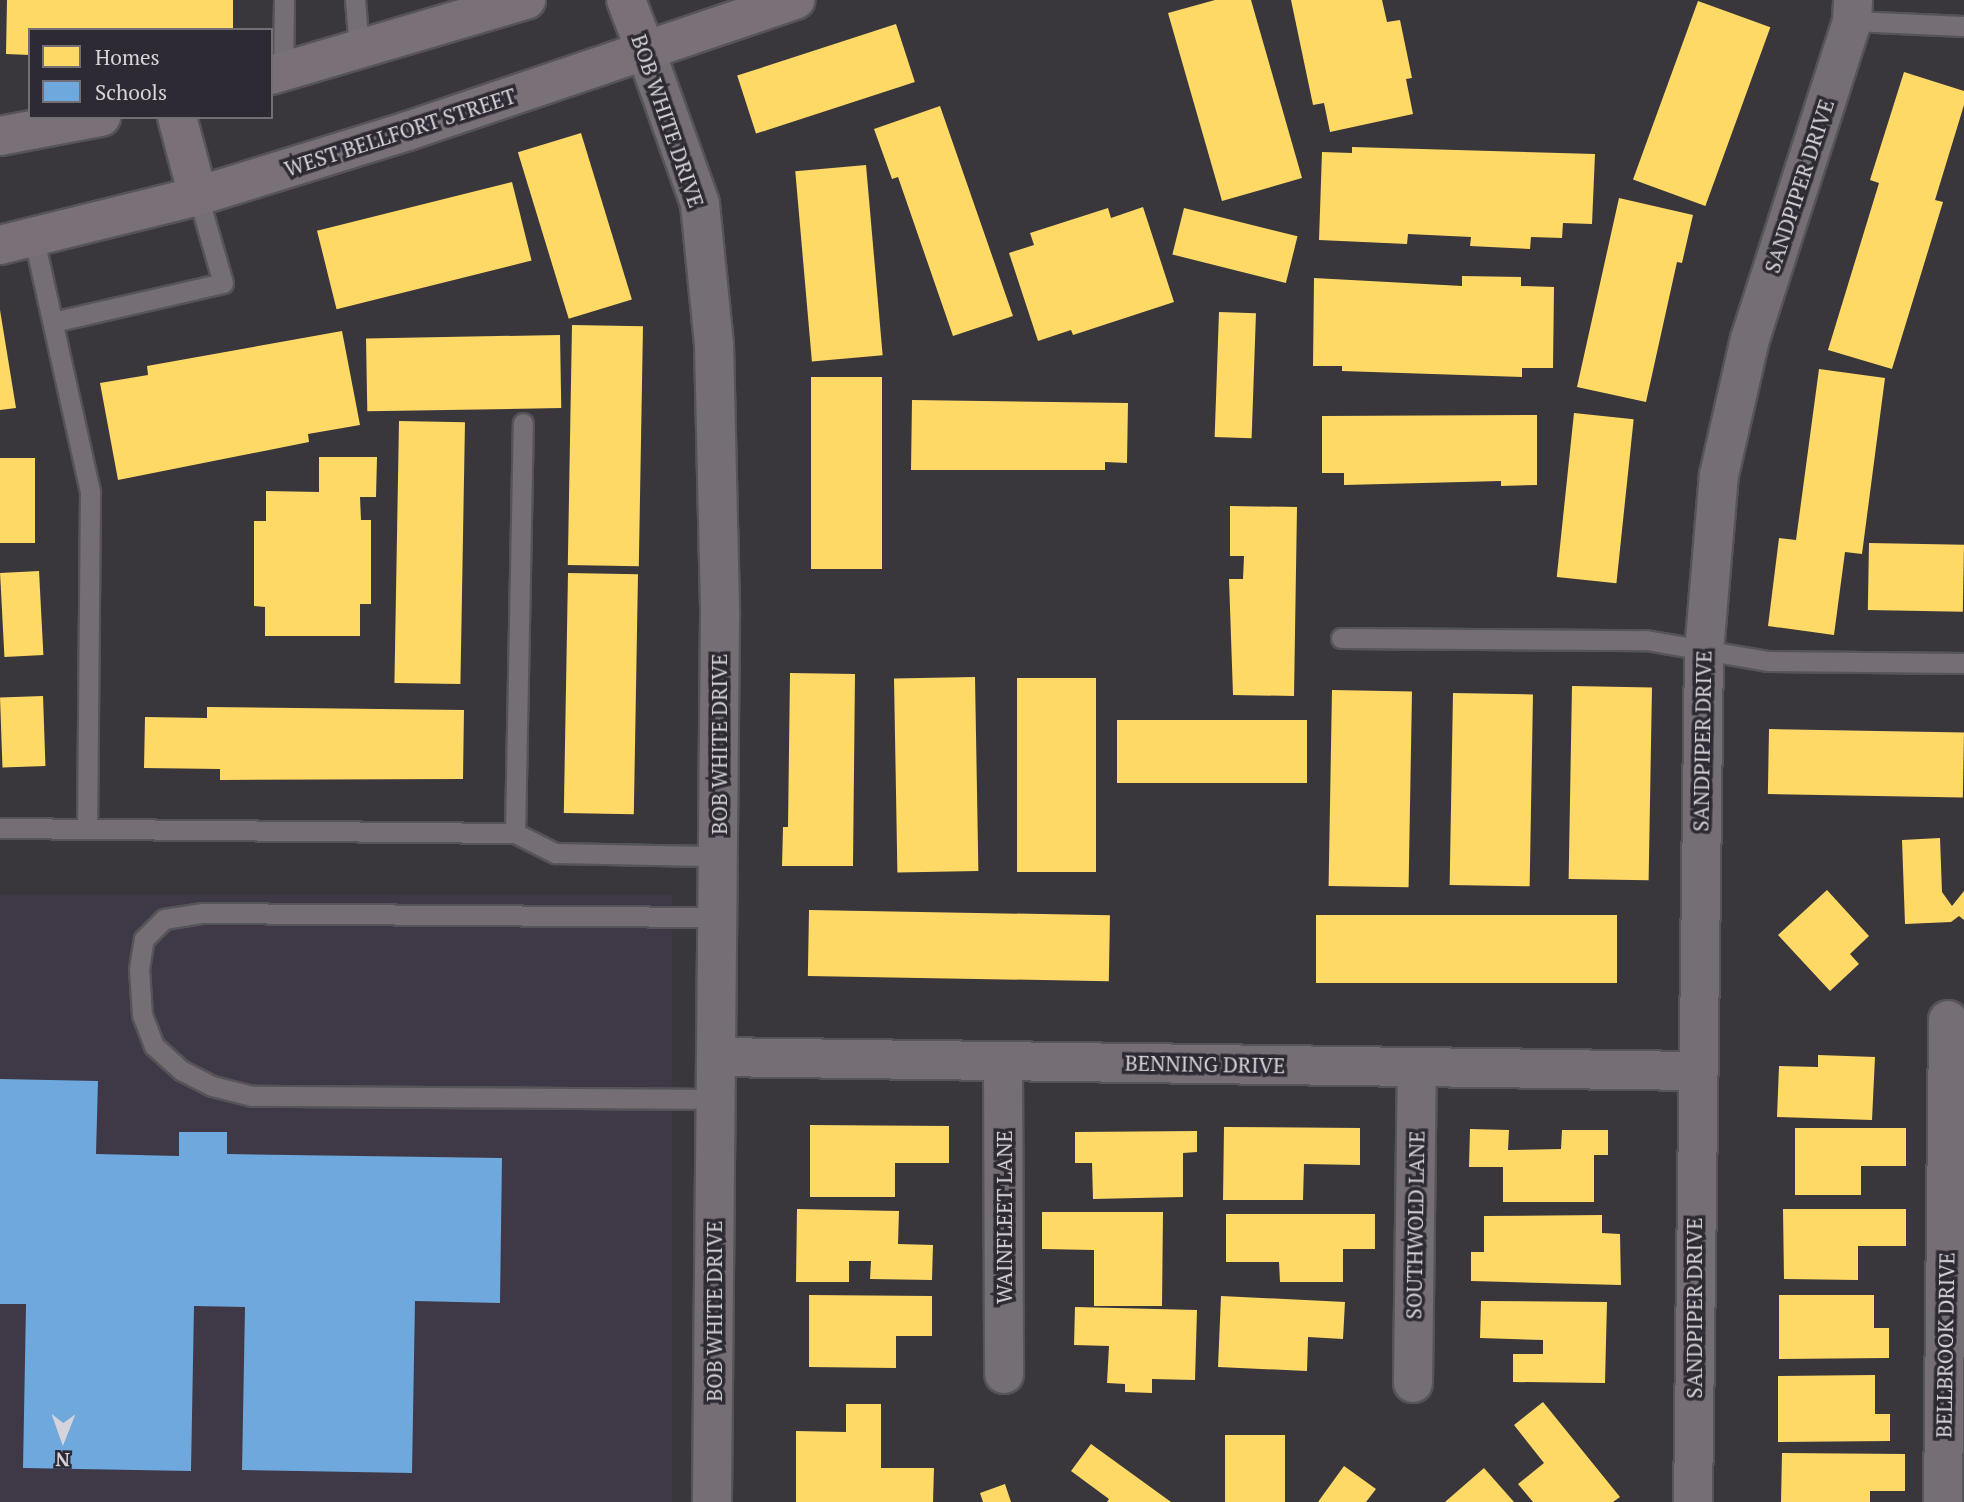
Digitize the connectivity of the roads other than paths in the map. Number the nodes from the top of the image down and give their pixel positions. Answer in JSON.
{"nodes":[{"id":1,"x":284,"y":0,"type":"edge"},
{"id":2,"x":355,"y":0,"type":"edge"},
{"id":3,"x":526,"y":0,"type":"edge"},
{"id":4,"x":626,"y":0,"type":"edge"},
{"id":5,"x":795,"y":0,"type":"edge"},
{"id":6,"x":1852,"y":10,"type":"edge"},
{"id":7,"x":1964,"y":26,"type":"edge"},
{"id":8,"x":359,"y":49,"type":"junction"},
{"id":9,"x":646,"y":52,"type":"junction"},
{"id":10,"x":277,"y":73,"type":"edge"},
{"id":11,"x":90,"y":119,"type":"edge"},
{"id":12,"x":178,"y":119,"type":"edge"},
{"id":13,"x":0,"y":136,"type":"edge"},
{"id":14,"x":198,"y":196,"type":"junction"},
{"id":15,"x":17,"y":242,"type":"edge"},
{"id":16,"x":53,"y":322,"type":"junction"},
{"id":17,"x":523,"y":423,"type":"dead end"},
{"id":18,"x":1341,"y":638,"type":"dead end"},
{"id":19,"x":1704,"y":652,"type":"junction"},
{"id":20,"x":1964,"y":663,"type":"edge"},
{"id":21,"x":0,"y":828,"type":"edge"},
{"id":22,"x":87,"y":828,"type":"junction"},
{"id":23,"x":515,"y":834,"type":"junction"},
{"id":24,"x":718,"y":856,"type":"junction"},
{"id":25,"x":717,"y":917,"type":"junction"},
{"id":26,"x":1948,"y":1020,"type":"dead end"},
{"id":27,"x":716,"y":1057,"type":"junction"},
{"id":28,"x":1003,"y":1061,"type":"junction"},
{"id":29,"x":1416,"y":1067,"type":"junction"},
{"id":30,"x":1695,"y":1072,"type":"junction"},
{"id":31,"x":716,"y":1098,"type":"junction"},
{"id":32,"x":1004,"y":1374,"type":"dead end"},
{"id":33,"x":1413,"y":1382,"type":"dead end"},
{"id":34,"x":712,"y":1502,"type":"edge"},
{"id":35,"x":1693,"y":1502,"type":"edge"},
{"id":36,"x":1943,"y":1502,"type":"edge"}],
"edges":[{"from":1,"to":10,"type":"lane"},
{"from":2,"to":8,"type":"lane"},
{"from":3,"to":8,"type":"main road"},
{"from":4,"to":9,"type":"main road","name":"BOB WHITE DRIVE"},
{"from":5,"to":9,"type":"main road","name":"WEST BELLFORT STREET"},
{"from":6,"to":7,"type":"lane"},
{"from":6,"to":19,"type":"street","name":"SANDPIPER DRIVE"},
{"from":8,"to":10,"type":"main road"},
{"from":9,"to":14,"type":"main road","name":"WEST BELLFORT STREET"},
{"from":9,"to":24,"type":"street","name":"BOB WHITE DRIVE"},
{"from":11,"to":13,"type":"main road"},
{"from":12,"to":14,"type":"main road"},
{"from":14,"to":15,"type":"main road","name":"WEST BELLFORT STREET"},
{"from":14,"to":16,"type":"lane"},
{"from":15,"to":16,"type":"lane"},
{"from":16,"to":22,"type":"lane"},
{"from":17,"to":23,"type":"lane"},
{"from":18,"to":19,"type":"lane"},
{"from":19,"to":20,"type":"lane"},
{"from":19,"to":30,"type":"street","name":"SANDPIPER DRIVE"},
{"from":21,"to":22,"type":"lane"},
{"from":22,"to":23,"type":"lane"},
{"from":23,"to":24,"type":"lane"},
{"from":24,"to":25,"type":"street","name":"BOB WHITE DRIVE"},
{"from":25,"to":27,"type":"street","name":"BOB WHITE DRIVE"},
{"from":25,"to":31,"type":"lane"},
{"from":26,"to":36,"type":"street","name":"BELLBROOK DRIVE"},
{"from":27,"to":28,"type":"street","name":"BENNING DRIVE"},
{"from":27,"to":31,"type":"street","name":"BOB WHITE DRIVE"},
{"from":28,"to":29,"type":"street","name":"BENNING DRIVE"},
{"from":28,"to":32,"type":"street","name":"WAINFLEET LANE"},
{"from":29,"to":30,"type":"street","name":"BENNING DRIVE"},
{"from":29,"to":33,"type":"street","name":"SOUTHWOLD LANE"},
{"from":30,"to":35,"type":"street","name":"SANDPIPER DRIVE"},
{"from":31,"to":34,"type":"street","name":"BOB WHITE DRIVE"}]}
